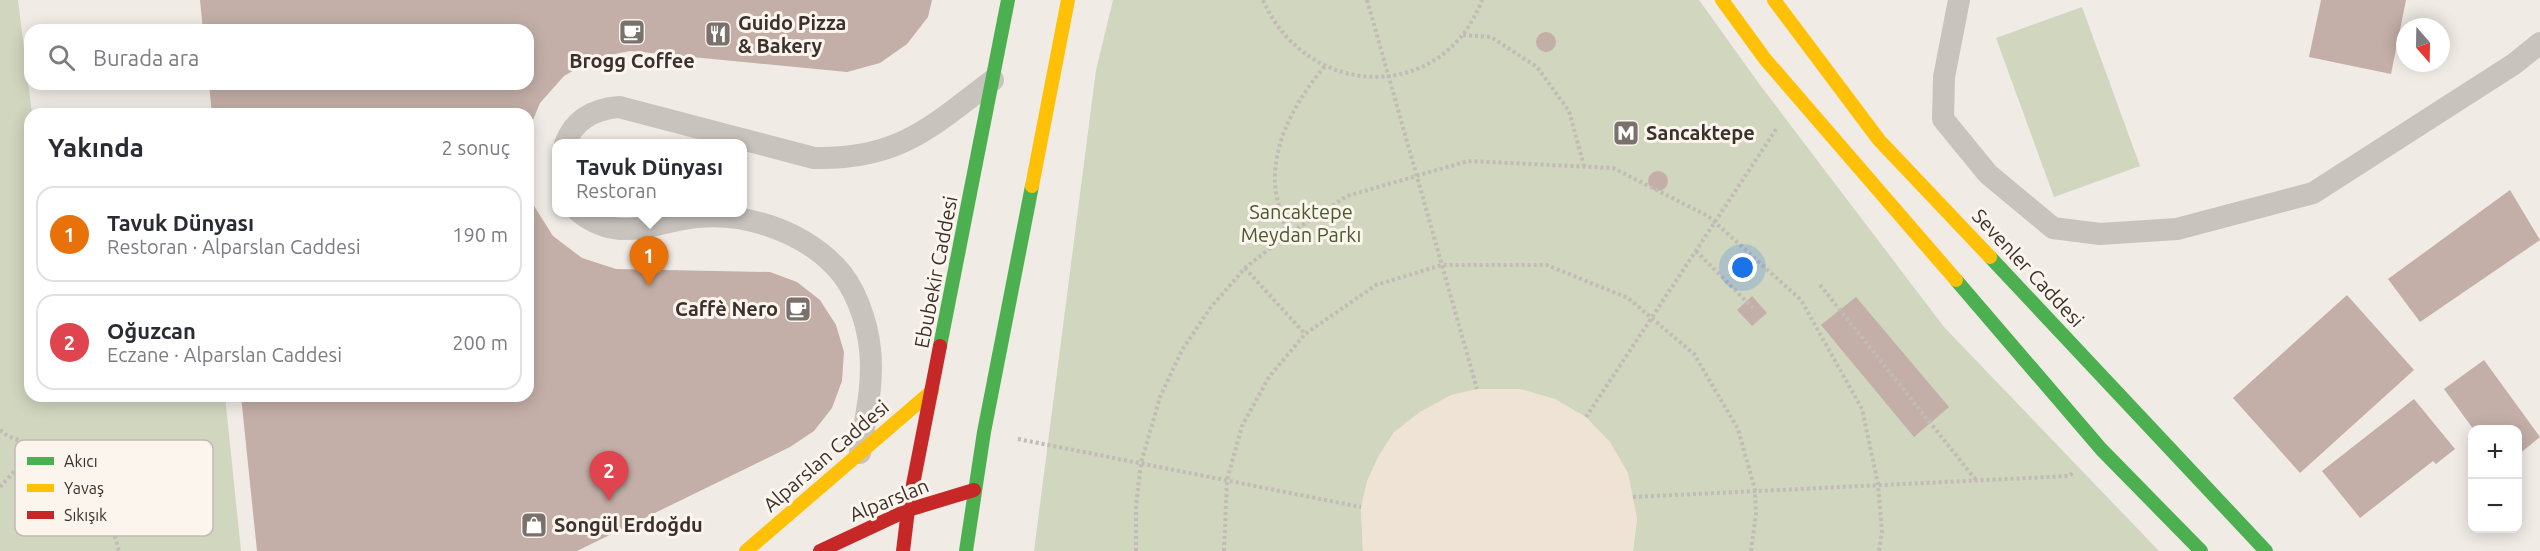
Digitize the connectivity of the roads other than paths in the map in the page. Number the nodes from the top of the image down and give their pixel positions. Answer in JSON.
{"nodes":[{"id":1,"x":1008,"y":0,"type":"edge"},
{"id":2,"x":1068,"y":0,"type":"edge"},
{"id":3,"x":1722,"y":0,"type":"edge"},
{"id":4,"x":1774,"y":0,"type":"edge"},
{"id":5,"x":1959,"y":0,"type":"edge"},
{"id":6,"x":2540,"y":43,"type":"edge"},
{"id":7,"x":993,"y":80,"type":"junction"},
{"id":8,"x":568,"y":139,"type":"edge"},
{"id":9,"x":741,"y":139,"type":"edge"},
{"id":10,"x":747,"y":140,"type":"edge"},
{"id":11,"x":585,"y":217,"type":"edge"},
{"id":12,"x":697,"y":217,"type":"edge"},
{"id":13,"x":697,"y":217,"type":"edge"},
{"id":14,"x":932,"y":391,"type":"junction"},
{"id":15,"x":860,"y":453,"type":"junction"},
{"id":16,"x":974,"y":490,"type":"junction"},
{"id":17,"x":908,"y":510,"type":"junction"},
{"id":18,"x":746,"y":551,"type":"edge"},
{"id":19,"x":820,"y":551,"type":"edge"},
{"id":20,"x":903,"y":551,"type":"edge"},
{"id":21,"x":966,"y":551,"type":"edge"},
{"id":22,"x":2201,"y":551,"type":"edge"},
{"id":23,"x":2266,"y":551,"type":"edge"}],
"edges":[{"from":1,"to":7,"type":"main road","name":"Ebubekir Caddesi"},
{"from":2,"to":16,"type":"main road"},
{"from":3,"to":22,"type":"main road"},
{"from":4,"to":23,"type":"main road","name":"Sevenler Caddesi"},
{"from":5,"to":6,"type":"lane"},
{"from":7,"to":10,"type":"lane"},
{"from":7,"to":14,"type":"main road","name":"Ebubekir Caddesi"},
{"from":8,"to":9,"type":"lane"},
{"from":11,"to":12,"type":"lane"},
{"from":13,"to":15,"type":"lane"},
{"from":14,"to":15,"type":"main road","name":"Alparslan Caddesi"},
{"from":14,"to":17,"type":"main road","name":"Ebubekir Caddesi"},
{"from":15,"to":18,"type":"main road","name":"Alparslan Caddesi"},
{"from":16,"to":17,"type":"main road","name":"Alparslan"},
{"from":16,"to":21,"type":"main road"},
{"from":17,"to":19,"type":"main road","name":"Alparslan"},
{"from":17,"to":20,"type":"main road","name":"Ebubekir Caddesi"}]}
